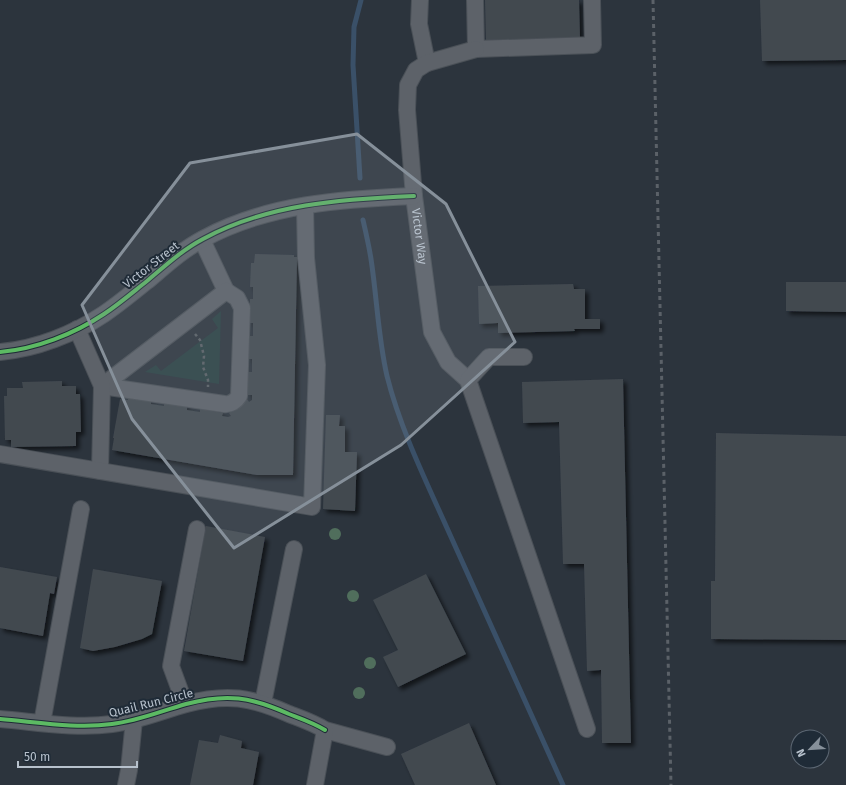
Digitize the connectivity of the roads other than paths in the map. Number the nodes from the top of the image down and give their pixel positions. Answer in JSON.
{"nodes":[{"id":1,"x":420,"y":0,"type":"edge"},
{"id":2,"x":475,"y":0,"type":"edge"},
{"id":3,"x":592,"y":0,"type":"edge"},
{"id":4,"x":476,"y":49,"type":"junction"},
{"id":5,"x":427,"y":63,"type":"junction"},
{"id":6,"x":414,"y":196,"type":"junction"},
{"id":7,"x":305,"y":206,"type":"junction"},
{"id":8,"x":202,"y":240,"type":"junction"},
{"id":9,"x":226,"y":291,"type":"junction"},
{"id":10,"x":77,"y":329,"type":"junction"},
{"id":11,"x":0,"y":352,"type":"edge"},
{"id":12,"x":524,"y":357,"type":"dead end"},
{"id":13,"x":468,"y":380,"type":"junction"},
{"id":14,"x":102,"y":386,"type":"junction"},
{"id":15,"x":0,"y":454,"type":"edge"},
{"id":16,"x":100,"y":471,"type":"junction"},
{"id":17,"x":81,"y":508,"type":"dead end"},
{"id":18,"x":197,"y":529,"type":"dead end"},
{"id":19,"x":294,"y":549,"type":"dead end"},
{"id":20,"x":263,"y":702,"type":"junction"},
{"id":21,"x":186,"y":704,"type":"junction"},
{"id":22,"x":0,"y":719,"type":"edge"},
{"id":23,"x":134,"y":720,"type":"junction"},
{"id":24,"x":42,"y":723,"type":"junction"},
{"id":25,"x":586,"y":729,"type":"dead end"},
{"id":26,"x":325,"y":730,"type":"junction"},
{"id":27,"x":387,"y":747,"type":"dead end"},
{"id":28,"x":126,"y":785,"type":"edge"},
{"id":29,"x":315,"y":785,"type":"edge"}],
"edges":[{"from":1,"to":5,"type":"street"},
{"from":2,"to":4,"type":"street"},
{"from":3,"to":4,"type":"street"},
{"from":4,"to":5,"type":"street"},
{"from":5,"to":6,"type":"street","name":"Victor Way"},
{"from":6,"to":7,"type":"street","name":"Victor Street"},
{"from":6,"to":13,"type":"street","name":"Victor Way"},
{"from":7,"to":8,"type":"street","name":"Victor Street"},
{"from":7,"to":16,"type":"street"},
{"from":8,"to":9,"type":"street"},
{"from":8,"to":10,"type":"street","name":"Victor Street"},
{"from":9,"to":14,"type":"street"},
{"from":9,"to":14,"type":"street"},
{"from":10,"to":11,"type":"street","name":"Victor Street"},
{"from":10,"to":14,"type":"street"},
{"from":12,"to":13,"type":"street"},
{"from":13,"to":25,"type":"street"},
{"from":14,"to":16,"type":"street"},
{"from":15,"to":16,"type":"street"},
{"from":17,"to":24,"type":"street"},
{"from":18,"to":21,"type":"street"},
{"from":19,"to":20,"type":"street"},
{"from":20,"to":21,"type":"street","name":"Quail Run Circle"},
{"from":20,"to":26,"type":"street","name":"Quail Run Circle"},
{"from":21,"to":23,"type":"street","name":"Quail Run Circle"},
{"from":22,"to":24,"type":"street","name":"Quail Run Circle"},
{"from":23,"to":24,"type":"street","name":"Quail Run Circle"},
{"from":23,"to":28,"type":"street"},
{"from":26,"to":27,"type":"street","name":"Quail Run Circle"},
{"from":26,"to":29,"type":"street"}]}
